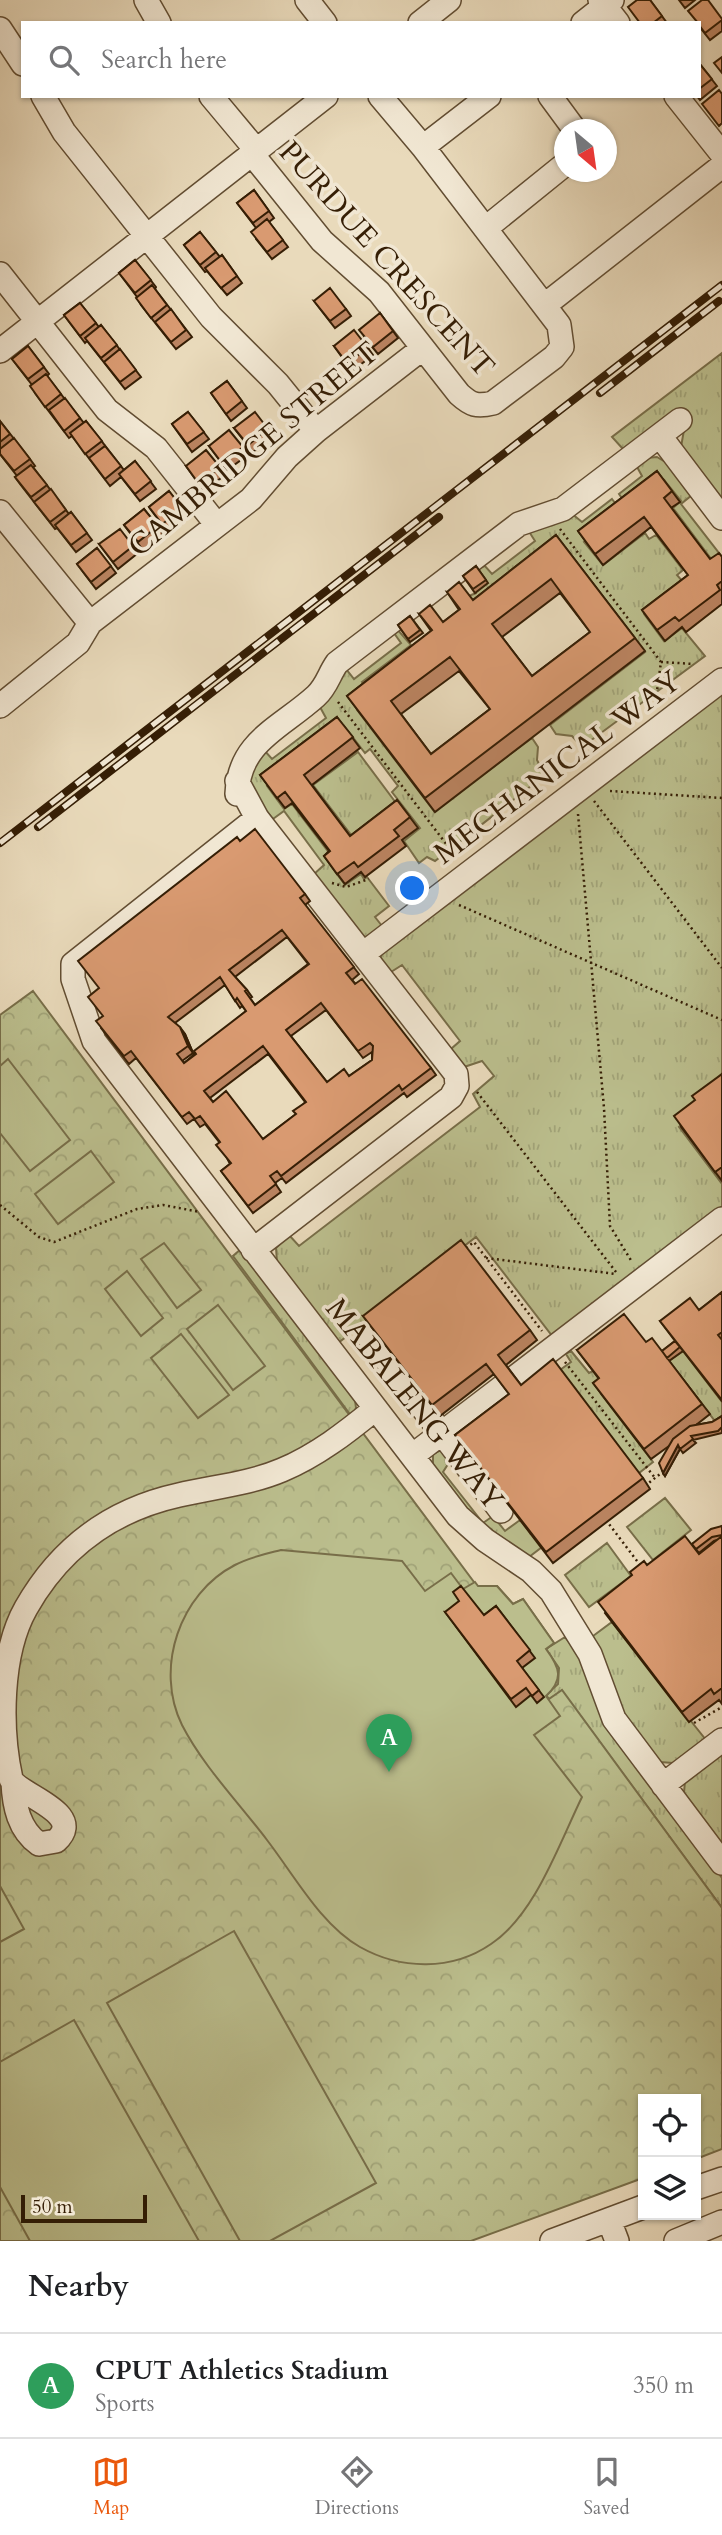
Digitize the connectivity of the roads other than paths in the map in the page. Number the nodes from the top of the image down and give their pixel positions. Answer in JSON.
{"nodes":[{"id":1,"x":146,"y":0,"type":"edge"},
{"id":2,"x":307,"y":0,"type":"edge"},
{"id":3,"x":449,"y":0,"type":"edge"},
{"id":4,"x":609,"y":7,"type":"edge"},
{"id":5,"x":158,"y":21,"type":"edge"},
{"id":6,"x":323,"y":21,"type":"edge"},
{"id":7,"x":423,"y":21,"type":"edge"},
{"id":8,"x":586,"y":21,"type":"edge"},
{"id":9,"x":0,"y":29,"type":"edge"},
{"id":10,"x":21,"y":61,"type":"edge"},
{"id":11,"x":44,"y":98,"type":"edge"},
{"id":12,"x":213,"y":98,"type":"edge"},
{"id":13,"x":323,"y":98,"type":"edge"},
{"id":14,"x":382,"y":98,"type":"edge"},
{"id":15,"x":486,"y":98,"type":"edge"},
{"id":16,"x":551,"y":98,"type":"edge"},
{"id":17,"x":678,"y":98,"type":"edge"},
{"id":18,"x":567,"y":119,"type":"edge"},
{"id":19,"x":423,"y":147,"type":"junction"},
{"id":20,"x":254,"y":153,"type":"junction"},
{"id":21,"x":722,"y":154,"type":"edge"},
{"id":22,"x":722,"y":166,"type":"edge"},
{"id":23,"x":554,"y":174,"type":"edge"},
{"id":24,"x":486,"y":228,"type":"junction"},
{"id":25,"x":146,"y":237,"type":"junction"},
{"id":26,"x":0,"y":274,"type":"edge"},
{"id":27,"x":545,"y":304,"type":"junction"},
{"id":28,"x":38,"y":322,"type":"junction"},
{"id":29,"x":423,"y":348,"type":"junction"},
{"id":30,"x":0,"y":351,"type":"edge"},
{"id":31,"x":680,"y":420,"type":"dead end"},
{"id":32,"x":316,"y":431,"type":"junction"},
{"id":33,"x":660,"y":436,"type":"junction"},
{"id":34,"x":0,"y":512,"type":"edge"},
{"id":35,"x":722,"y":518,"type":"edge"},
{"id":36,"x":217,"y":525,"type":"junction"},
{"id":37,"x":90,"y":623,"type":"junction"},
{"id":38,"x":722,"y":680,"type":"edge"},
{"id":39,"x":0,"y":706,"type":"edge"},
{"id":40,"x":250,"y":823,"type":"junction"},
{"id":41,"x":363,"y":954,"type":"junction"},
{"id":42,"x":722,"y":1219,"type":"edge"},
{"id":43,"x":253,"y":1250,"type":"junction"},
{"id":44,"x":368,"y":1336,"type":"edge"},
{"id":45,"x":375,"y":1409,"type":"junction"},
{"id":46,"x":442,"y":1434,"type":"junction"},
{"id":47,"x":412,"y":1456,"type":"junction"},
{"id":48,"x":501,"y":1511,"type":"edge"},
{"id":49,"x":722,"y":1740,"type":"edge"},
{"id":50,"x":13,"y":1782,"type":"dead end"},
{"id":51,"x":663,"y":1785,"type":"junction"},
{"id":52,"x":722,"y":1863,"type":"edge"},
{"id":53,"x":722,"y":2179,"type":"edge"},
{"id":54,"x":701,"y":2186,"type":"edge"},
{"id":55,"x":638,"y":2211,"type":"edge"},
{"id":56,"x":722,"y":2222,"type":"edge"},
{"id":57,"x":613,"y":2231,"type":"edge"},
{"id":58,"x":691,"y":2238,"type":"edge"},
{"id":59,"x":556,"y":2240,"type":"edge"}],
"edges":[{"from":1,"to":5,"type":"street"},
{"from":2,"to":6,"type":"street"},
{"from":3,"to":7,"type":"street"},
{"from":4,"to":8,"type":"street"},
{"from":9,"to":10,"type":"street"},
{"from":11,"to":25,"type":"street"},
{"from":12,"to":20,"type":"street","name":"PURDUE CRESCENT"},
{"from":13,"to":20,"type":"street"},
{"from":14,"to":19,"type":"street","name":"PURDUE CRESCENT"},
{"from":15,"to":19,"type":"street"},
{"from":16,"to":18,"type":"street"},
{"from":17,"to":21,"type":"street"},
{"from":19,"to":24,"type":"street","name":"PURDUE CRESCENT"},
{"from":20,"to":25,"type":"street"},
{"from":20,"to":29,"type":"street","name":"PURDUE CRESCENT"},
{"from":22,"to":27,"type":"street"},
{"from":23,"to":24,"type":"street"},
{"from":24,"to":27,"type":"street","name":"PURDUE CRESCENT"},
{"from":25,"to":28,"type":"street"},
{"from":25,"to":32,"type":"street"},
{"from":26,"to":28,"type":"street"},
{"from":27,"to":29,"type":"street","name":"PURDUE CRESCENT"},
{"from":28,"to":30,"type":"street"},
{"from":28,"to":36,"type":"street"},
{"from":29,"to":32,"type":"street","name":"CAMBRIDGE STREET"},
{"from":31,"to":33,"type":"street"},
{"from":32,"to":36,"type":"street","name":"CAMBRIDGE STREET"},
{"from":33,"to":35,"type":"street"},
{"from":33,"to":40,"type":"street"},
{"from":34,"to":37,"type":"street"},
{"from":36,"to":37,"type":"street","name":"CAMBRIDGE STREET"},
{"from":37,"to":39,"type":"street","name":"CAMBRIDGE STREET"},
{"from":38,"to":41,"type":"street","name":"MECHANICAL WAY"},
{"from":40,"to":41,"type":"street"},
{"from":40,"to":43,"type":"street","name":"MABALENG WAY"},
{"from":41,"to":43,"type":"street"},
{"from":42,"to":46,"type":"street"},
{"from":43,"to":45,"type":"street","name":"MABALENG WAY"},
{"from":44,"to":46,"type":"street"},
{"from":45,"to":47,"type":"street","name":"MABALENG WAY"},
{"from":45,"to":50,"type":"street"},
{"from":46,"to":47,"type":"street"},
{"from":46,"to":48,"type":"street"},
{"from":47,"to":51,"type":"street","name":"MABALENG WAY"},
{"from":49,"to":51,"type":"street"},
{"from":51,"to":52,"type":"street","name":"MABALENG WAY"},
{"from":53,"to":54,"type":"street"},
{"from":55,"to":57,"type":"street"},
{"from":56,"to":58,"type":"street"},
{"from":57,"to":59,"type":"street"}]}
